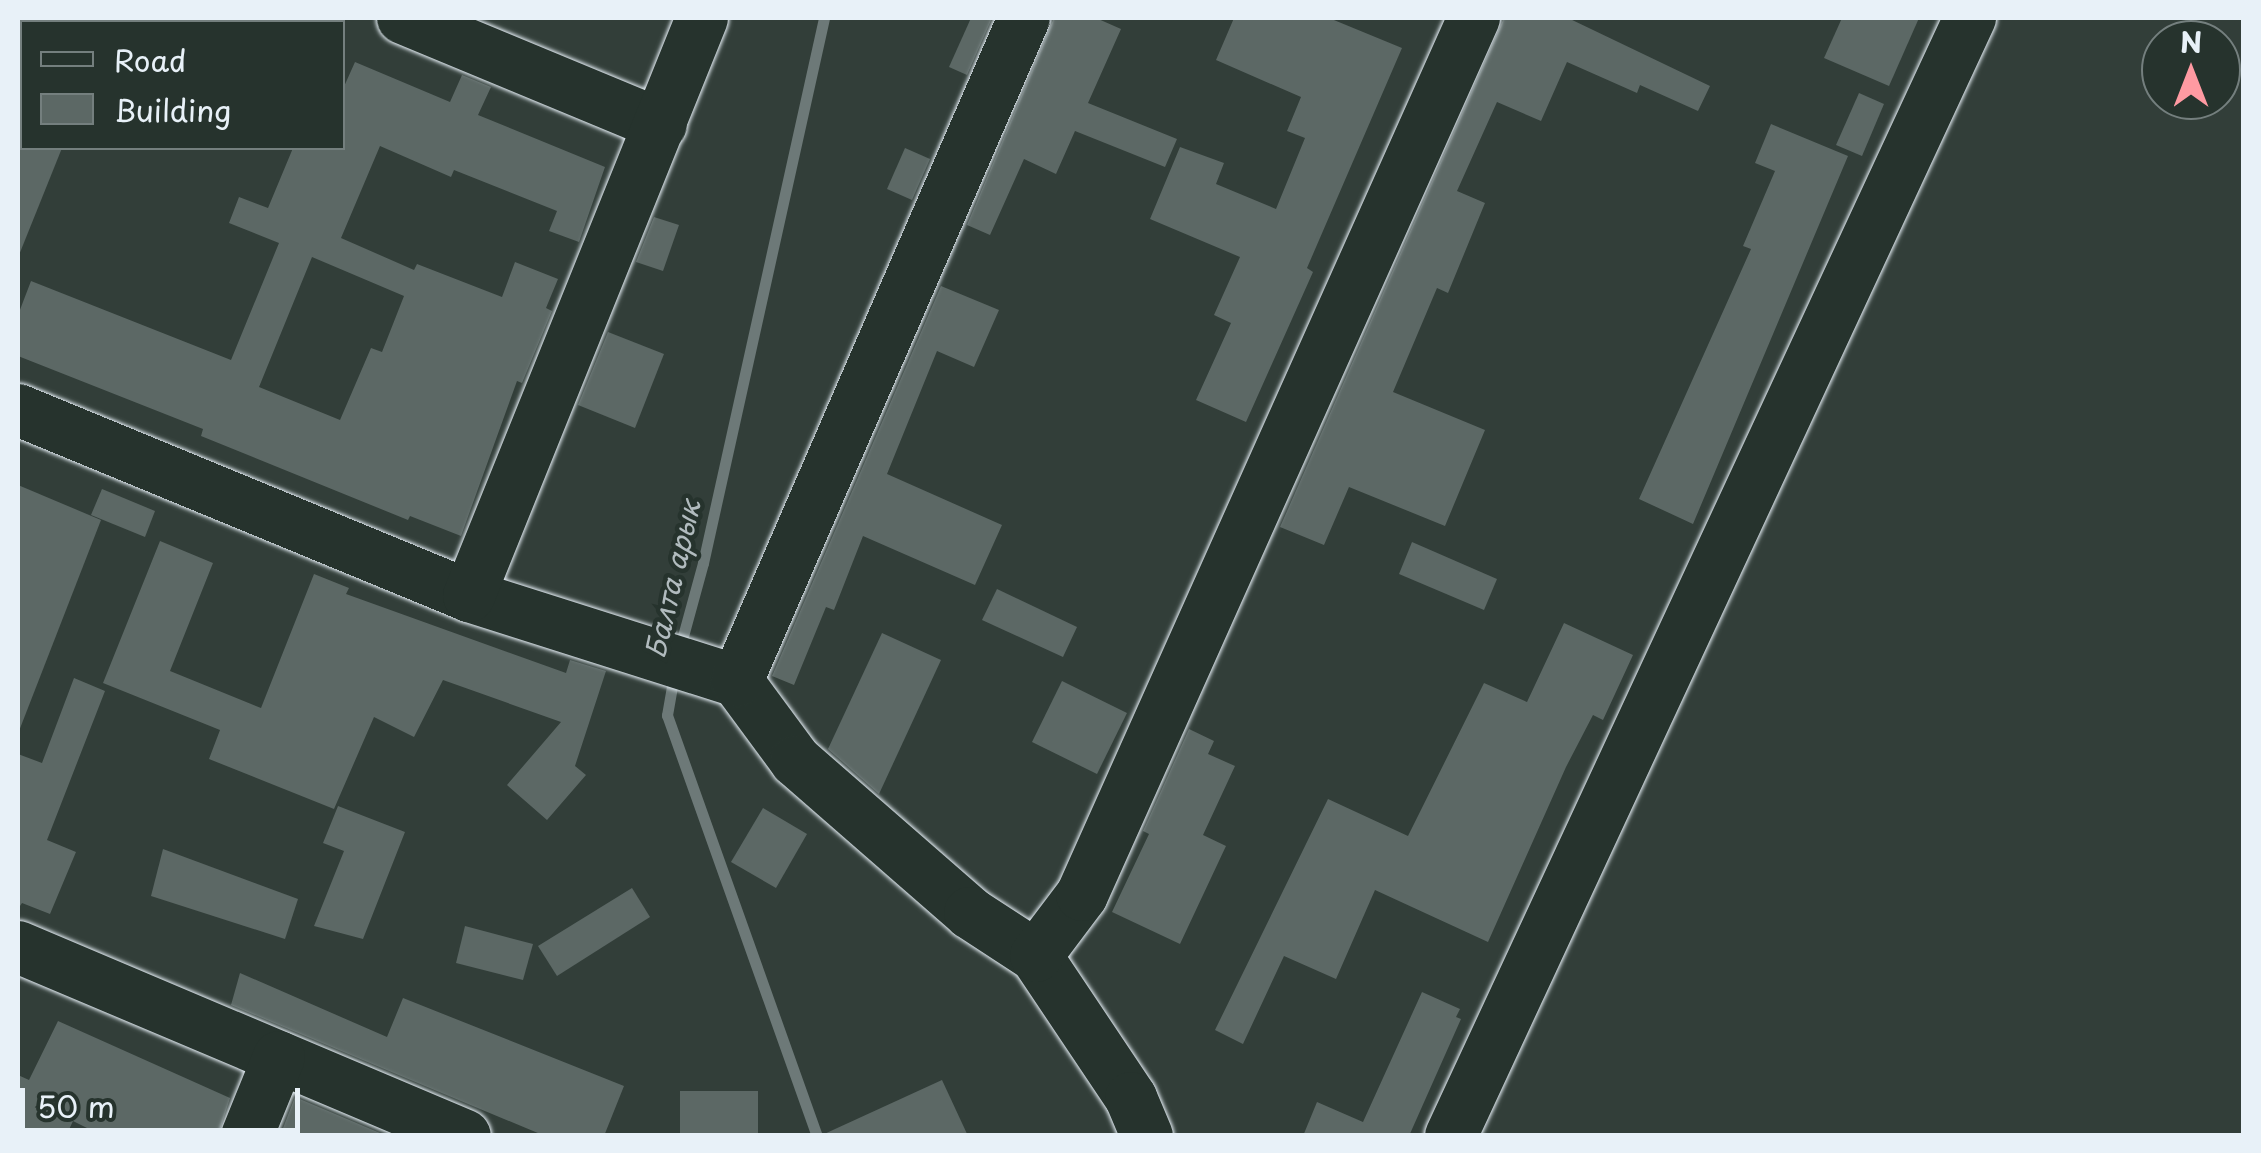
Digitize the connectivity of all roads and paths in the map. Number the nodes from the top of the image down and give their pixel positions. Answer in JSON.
{"nodes":[{"id":1,"x":404,"y":18,"type":"edge"},
{"id":2,"x":702,"y":18,"type":"edge"},
{"id":3,"x":1024,"y":18,"type":"edge"},
{"id":4,"x":1474,"y":18,"type":"edge"},
{"id":5,"x":1970,"y":18,"type":"edge"},
{"id":6,"x":661,"y":125,"type":"junction"},
{"id":7,"x":18,"y":410,"type":"edge"},
{"id":8,"x":469,"y":596,"type":"junction"},
{"id":9,"x":695,"y":669,"type":"junction"},
{"id":10,"x":18,"y":947,"type":"edge"},
{"id":11,"x":1036,"y":956,"type":"junction"},
{"id":12,"x":278,"y":1057,"type":"junction"},
{"id":13,"x":248,"y":1136,"type":"edge"},
{"id":14,"x":466,"y":1136,"type":"edge"},
{"id":15,"x":1147,"y":1136,"type":"edge"},
{"id":16,"x":1451,"y":1136,"type":"edge"}],
"edges":[{"from":1,"to":6,"type":"street"},
{"from":2,"to":6,"type":"street"},
{"from":3,"to":9,"type":"street"},
{"from":4,"to":11,"type":"street"},
{"from":5,"to":16,"type":"street"},
{"from":6,"to":8,"type":"street"},
{"from":7,"to":8,"type":"street"},
{"from":8,"to":9,"type":"street"},
{"from":9,"to":11,"type":"street"},
{"from":10,"to":12,"type":"street"},
{"from":11,"to":15,"type":"street"},
{"from":12,"to":13,"type":"street"},
{"from":12,"to":14,"type":"street"}]}
